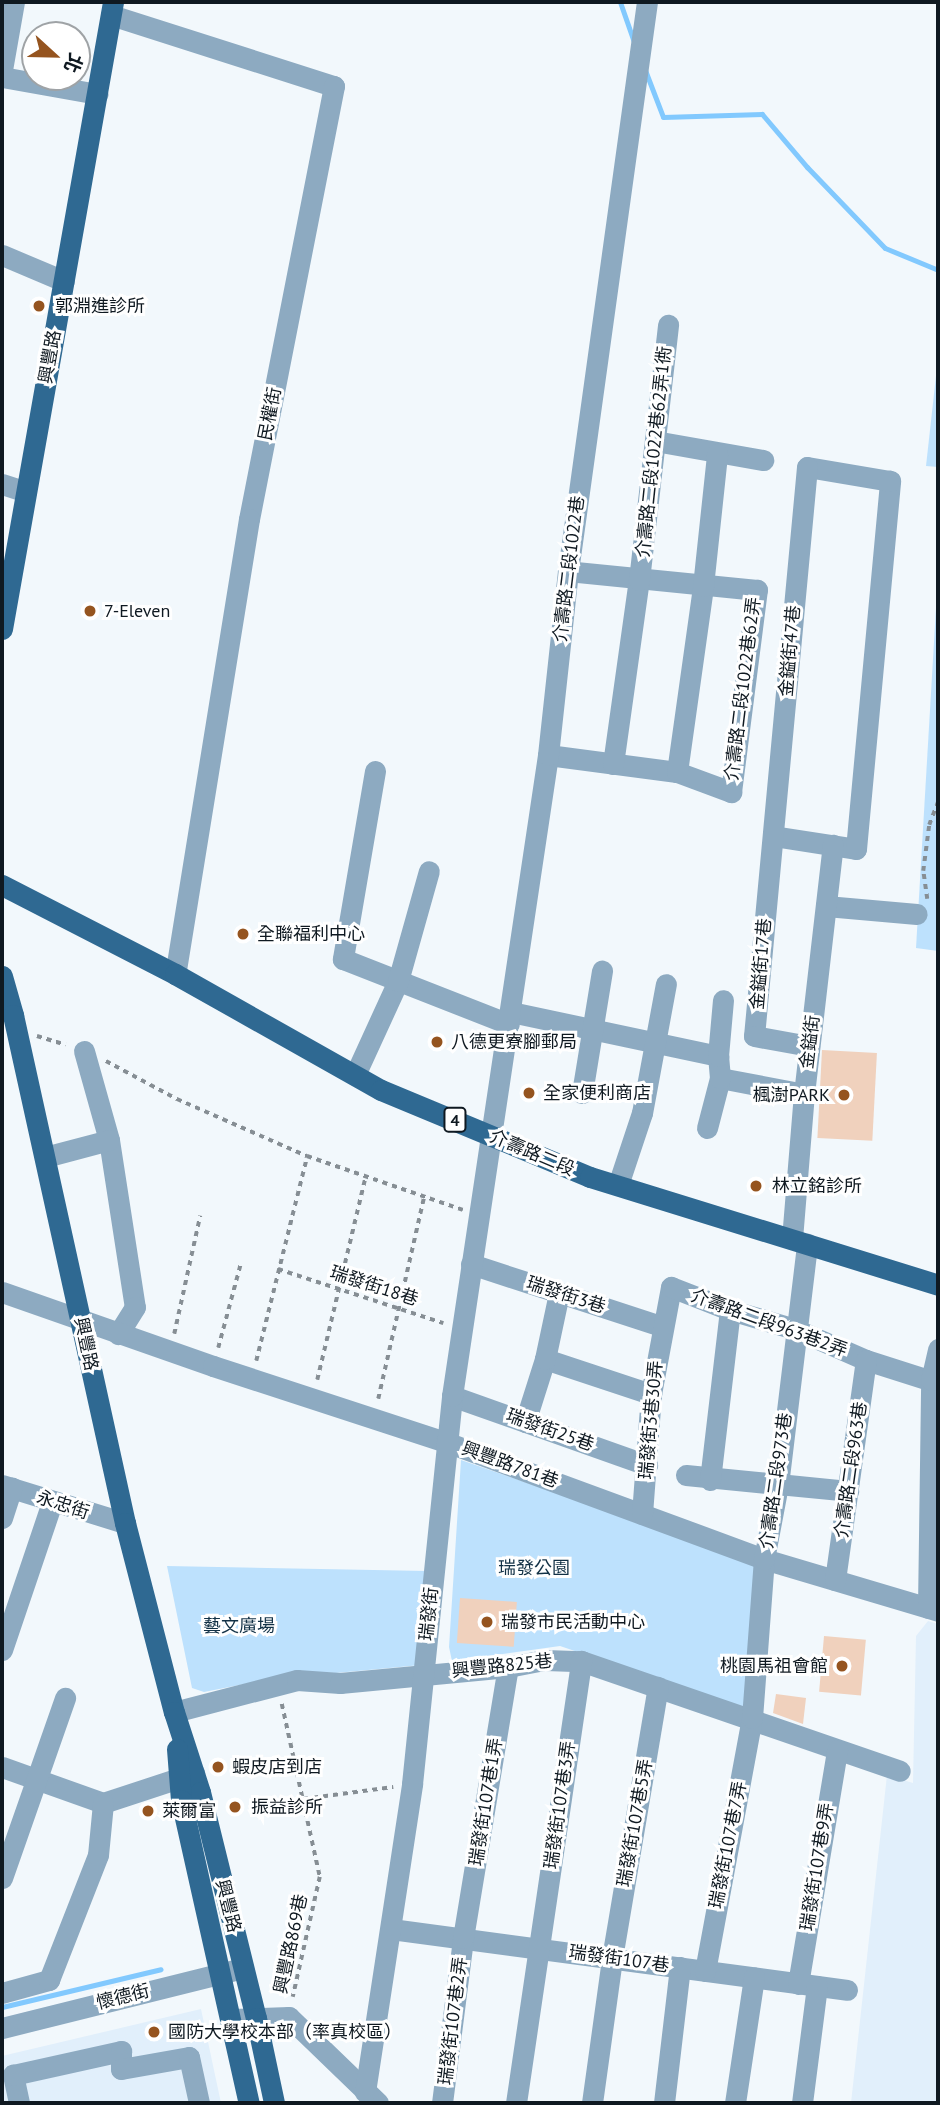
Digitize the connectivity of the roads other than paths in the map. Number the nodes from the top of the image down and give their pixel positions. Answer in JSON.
{"nodes":[{"id":1,"x":14,"y":2,"type":"edge"},
{"id":2,"x":647,"y":2,"type":"edge"},
{"id":3,"x":112,"y":8,"type":"edge"},
{"id":4,"x":2,"y":70,"type":"edge"},
{"id":5,"x":2,"y":76,"type":"edge"},
{"id":6,"x":97,"y":94,"type":"junction"},
{"id":7,"x":2,"y":255,"type":"edge"},
{"id":8,"x":64,"y":281,"type":"junction"},
{"id":9,"x":668,"y":325,"type":"dead end"},
{"id":10,"x":655,"y":441,"type":"junction"},
{"id":11,"x":717,"y":454,"type":"junction"},
{"id":12,"x":763,"y":460,"type":"dead end"},
{"id":13,"x":2,"y":484,"type":"edge"},
{"id":14,"x":26,"y":492,"type":"junction"},
{"id":15,"x":568,"y":571,"type":"junction"},
{"id":16,"x":639,"y":580,"type":"junction"},
{"id":17,"x":703,"y":586,"type":"junction"},
{"id":18,"x":2,"y":629,"type":"edge"},
{"id":19,"x":548,"y":755,"type":"junction"},
{"id":20,"x":613,"y":764,"type":"junction"},
{"id":21,"x":375,"y":771,"type":"dead end"},
{"id":22,"x":677,"y":772,"type":"junction"},
{"id":23,"x":773,"y":836,"type":"junction"},
{"id":24,"x":833,"y":845,"type":"junction"},
{"id":25,"x":429,"y":871,"type":"dead end"},
{"id":26,"x":2,"y":885,"type":"edge"},
{"id":27,"x":826,"y":906,"type":"junction"},
{"id":28,"x":923,"y":908,"type":"road end"},
{"id":29,"x":602,"y":971,"type":"dead end"},
{"id":30,"x":175,"y":974,"type":"junction"},
{"id":31,"x":2,"y":976,"type":"edge"},
{"id":32,"x":398,"y":981,"type":"junction"},
{"id":33,"x":666,"y":984,"type":"dead end"},
{"id":34,"x":723,"y":1000,"type":"dead end"},
{"id":35,"x":510,"y":1018,"type":"junction"},
{"id":36,"x":11,"y":1021,"type":"edge"},
{"id":37,"x":594,"y":1029,"type":"junction"},
{"id":38,"x":657,"y":1041,"type":"junction"},
{"id":39,"x":809,"y":1045,"type":"junction"},
{"id":40,"x":84,"y":1051,"type":"road end"},
{"id":41,"x":718,"y":1056,"type":"junction"},
{"id":42,"x":355,"y":1074,"type":"junction"},
{"id":43,"x":720,"y":1078,"type":"junction"},
{"id":44,"x":582,"y":1093,"type":"dead end"},
{"id":45,"x":804,"y":1094,"type":"junction"},
{"id":46,"x":707,"y":1128,"type":"dead end"},
{"id":47,"x":493,"y":1136,"type":"junction"},
{"id":48,"x":109,"y":1140,"type":"junction"},
{"id":49,"x":45,"y":1157,"type":"junction"},
{"id":50,"x":618,"y":1185,"type":"junction"},
{"id":51,"x":799,"y":1242,"type":"junction"},
{"id":52,"x":471,"y":1264,"type":"junction"},
{"id":53,"x":938,"y":1285,"type":"edge"},
{"id":54,"x":2,"y":1292,"type":"edge"},
{"id":55,"x":559,"y":1293,"type":"junction"},
{"id":56,"x":730,"y":1310,"type":"junction"},
{"id":57,"x":80,"y":1319,"type":"junction"},
{"id":58,"x":661,"y":1326,"type":"junction"},
{"id":59,"x":795,"y":1329,"type":"junction"},
{"id":60,"x":118,"y":1334,"type":"junction"},
{"id":61,"x":938,"y":1349,"type":"edge"},
{"id":62,"x":545,"y":1359,"type":"junction"},
{"id":63,"x":866,"y":1360,"type":"junction"},
{"id":64,"x":935,"y":1381,"type":"edge"},
{"id":65,"x":651,"y":1394,"type":"junction"},
{"id":66,"x":452,"y":1396,"type":"junction"},
{"id":67,"x":525,"y":1422,"type":"junction"},
{"id":68,"x":446,"y":1441,"type":"junction"},
{"id":69,"x":647,"y":1465,"type":"junction"},
{"id":70,"x":686,"y":1475,"type":"dead end"},
{"id":71,"x":710,"y":1480,"type":"junction"},
{"id":72,"x":778,"y":1485,"type":"junction"},
{"id":73,"x":7,"y":1487,"type":"edge"},
{"id":74,"x":848,"y":1491,"type":"junction"},
{"id":75,"x":52,"y":1502,"type":"junction"},
{"id":76,"x":642,"y":1514,"type":"junction"},
{"id":77,"x":2,"y":1518,"type":"edge"},
{"id":78,"x":125,"y":1523,"type":"junction"},
{"id":79,"x":764,"y":1559,"type":"junction"},
{"id":80,"x":835,"y":1580,"type":"junction"},
{"id":81,"x":933,"y":1610,"type":"edge"},
{"id":82,"x":2,"y":1650,"type":"edge"},
{"id":83,"x":581,"y":1661,"type":"junction"},
{"id":84,"x":508,"y":1667,"type":"junction"},
{"id":85,"x":423,"y":1674,"type":"junction"},
{"id":86,"x":658,"y":1687,"type":"junction"},
{"id":87,"x":65,"y":1698,"type":"dead end"},
{"id":88,"x":174,"y":1712,"type":"junction"},
{"id":89,"x":752,"y":1718,"type":"junction"},
{"id":90,"x":837,"y":1750,"type":"junction"},
{"id":91,"x":2,"y":1767,"type":"edge"},
{"id":92,"x":900,"y":1771,"type":"dead end"},
{"id":93,"x":187,"y":1775,"type":"junction"},
{"id":94,"x":37,"y":1779,"type":"junction"},
{"id":95,"x":103,"y":1803,"type":"junction"},
{"id":96,"x":2,"y":1878,"type":"edge"},
{"id":97,"x":391,"y":1929,"type":"junction"},
{"id":98,"x":463,"y":1938,"type":"junction"},
{"id":99,"x":538,"y":1948,"type":"junction"},
{"id":100,"x":612,"y":1958,"type":"junction"},
{"id":101,"x":243,"y":1968,"type":"junction"},
{"id":102,"x":680,"y":1968,"type":"junction"},
{"id":103,"x":705,"y":1971,"type":"junction"},
{"id":104,"x":220,"y":1973,"type":"junction"},
{"id":105,"x":754,"y":1978,"type":"junction"},
{"id":106,"x":808,"y":1985,"type":"junction"},
{"id":107,"x":847,"y":1990,"type":"dead end"},
{"id":108,"x":2,"y":1993,"type":"edge"},
{"id":109,"x":256,"y":2018,"type":"junction"},
{"id":110,"x":232,"y":2019,"type":"junction"},
{"id":111,"x":2,"y":2028,"type":"edge"},
{"id":112,"x":8,"y":2075,"type":"edge"},
{"id":113,"x":372,"y":2098,"type":"edge"},
{"id":114,"x":19,"y":2103,"type":"edge"},
{"id":115,"x":198,"y":2103,"type":"edge"},
{"id":116,"x":248,"y":2103,"type":"edge"},
{"id":117,"x":274,"y":2103,"type":"edge"},
{"id":118,"x":442,"y":2103,"type":"edge"},
{"id":119,"x":516,"y":2103,"type":"edge"},
{"id":120,"x":592,"y":2103,"type":"edge"},
{"id":121,"x":664,"y":2103,"type":"edge"},
{"id":122,"x":735,"y":2103,"type":"edge"},
{"id":123,"x":802,"y":2103,"type":"edge"}],
"edges":[{"from":1,"to":4,"type":"street"},
{"from":2,"to":15,"type":"street","name":"介壽路二段1022巷"},
{"from":3,"to":6,"type":"main road","name":"興豐路"},
{"from":3,"to":30,"type":"street","name":"民權街"},
{"from":5,"to":6,"type":"street"},
{"from":6,"to":8,"type":"main road","name":"興豐路"},
{"from":7,"to":8,"type":"street"},
{"from":8,"to":14,"type":"main road","name":"興豐路"},
{"from":9,"to":10,"type":"street","name":"介壽路二段1022巷62弄1衖"},
{"from":10,"to":11,"type":"street"},
{"from":10,"to":16,"type":"street","name":"介壽路二段1022巷62弄1衖"},
{"from":11,"to":12,"type":"street"},
{"from":11,"to":17,"type":"street"},
{"from":13,"to":14,"type":"street"},
{"from":14,"to":18,"type":"main road","name":"興豐路"},
{"from":15,"to":16,"type":"street","name":"介壽路二段1022巷62弄"},
{"from":15,"to":19,"type":"street","name":"介壽路二段1022巷"},
{"from":16,"to":17,"type":"street","name":"介壽路二段1022巷62弄"},
{"from":16,"to":20,"type":"street","name":"介壽路二段1022巷62弄1衖"},
{"from":17,"to":22,"type":"street"},
{"from":17,"to":22,"type":"street","name":"介壽路二段1022巷62弄"},
{"from":19,"to":20,"type":"street"},
{"from":19,"to":35,"type":"street","name":"介壽路二段1022巷"},
{"from":20,"to":22,"type":"street"},
{"from":21,"to":32,"type":"street"},
{"from":23,"to":24,"type":"street"},
{"from":23,"to":24,"type":"street","name":"金鎰街47巷"},
{"from":23,"to":39,"type":"street","name":"金鎰街17巷"},
{"from":24,"to":27,"type":"street","name":"金鎰街"},
{"from":25,"to":32,"type":"street"},
{"from":26,"to":30,"type":"main road","name":"介壽路二段","number":"4"},
{"from":27,"to":28,"type":"street"},
{"from":27,"to":39,"type":"street","name":"金鎰街"},
{"from":29,"to":37,"type":"street"},
{"from":30,"to":42,"type":"main road","name":"介壽路二段","number":"4"},
{"from":31,"to":36,"type":"main road","name":"興豐路"},
{"from":32,"to":35,"type":"street"},
{"from":32,"to":42,"type":"street"},
{"from":33,"to":38,"type":"street"},
{"from":34,"to":41,"type":"street"},
{"from":35,"to":37,"type":"street"},
{"from":35,"to":47,"type":"street","name":"介壽路二段1022巷"},
{"from":36,"to":49,"type":"main road","name":"興豐路"},
{"from":37,"to":38,"type":"street"},
{"from":37,"to":44,"type":"street"},
{"from":38,"to":41,"type":"street"},
{"from":38,"to":50,"type":"street"},
{"from":39,"to":45,"type":"street","name":"金鎰街"},
{"from":40,"to":48,"type":"street"},
{"from":41,"to":43,"type":"street"},
{"from":42,"to":47,"type":"main road","name":"介壽路二段","number":"4"},
{"from":43,"to":45,"type":"street"},
{"from":43,"to":46,"type":"street"},
{"from":45,"to":51,"type":"street","name":"金鎰街"},
{"from":47,"to":50,"type":"main road","name":"介壽路二段","number":"4"},
{"from":47,"to":52,"type":"street","name":"瑞發街"},
{"from":48,"to":49,"type":"street"},
{"from":48,"to":60,"type":"street"},
{"from":49,"to":57,"type":"main road","name":"興豐路"},
{"from":50,"to":51,"type":"main road","name":"介壽路二段","number":"4"},
{"from":51,"to":53,"type":"main road","name":"介壽路二段","number":"4"},
{"from":51,"to":59,"type":"street","name":"介壽路二段973巷"},
{"from":52,"to":55,"type":"street","name":"瑞發街3巷"},
{"from":52,"to":66,"type":"street","name":"瑞發街"},
{"from":54,"to":57,"type":"street","name":"興豐路781巷"},
{"from":55,"to":58,"type":"street","name":"瑞發街3巷"},
{"from":55,"to":62,"type":"street"},
{"from":56,"to":58,"type":"street","name":"介壽路二段963巷2弄"},
{"from":56,"to":59,"type":"street","name":"介壽路二段963巷2弄"},
{"from":56,"to":71,"type":"street"},
{"from":57,"to":60,"type":"street","name":"興豐路781巷"},
{"from":57,"to":78,"type":"main road","name":"興豐路"},
{"from":58,"to":65,"type":"street","name":"瑞發街3巷30弄"},
{"from":59,"to":63,"type":"street","name":"介壽路二段963巷2弄"},
{"from":59,"to":72,"type":"street","name":"介壽路二段973巷"},
{"from":60,"to":68,"type":"street","name":"興豐路781巷"},
{"from":61,"to":64,"type":"street"},
{"from":62,"to":65,"type":"street"},
{"from":62,"to":67,"type":"street"},
{"from":63,"to":64,"type":"street","name":"介壽路二段963巷2弄"},
{"from":63,"to":74,"type":"street","name":"介壽路二段963巷"},
{"from":64,"to":81,"type":"street"},
{"from":65,"to":69,"type":"street","name":"瑞發街3巷30弄"},
{"from":66,"to":67,"type":"street","name":"瑞發街25巷"},
{"from":66,"to":68,"type":"street","name":"瑞發街"},
{"from":67,"to":69,"type":"street","name":"瑞發街25巷"},
{"from":68,"to":76,"type":"street","name":"興豐路781巷"},
{"from":68,"to":85,"type":"street","name":"瑞發街"},
{"from":69,"to":76,"type":"street","name":"瑞發街3巷30弄"},
{"from":70,"to":71,"type":"street"},
{"from":71,"to":72,"type":"street"},
{"from":72,"to":74,"type":"street"},
{"from":72,"to":79,"type":"street","name":"介壽路二段973巷"},
{"from":73,"to":75,"type":"street","name":"永忠街"},
{"from":73,"to":77,"type":"street"},
{"from":74,"to":80,"type":"street","name":"介壽路二段963巷"},
{"from":75,"to":78,"type":"street","name":"永忠街"},
{"from":75,"to":82,"type":"street"},
{"from":76,"to":79,"type":"street","name":"興豐路781巷"},
{"from":78,"to":88,"type":"main road","name":"興豐路"},
{"from":79,"to":80,"type":"street","name":"興豐路781巷"},
{"from":79,"to":89,"type":"street","name":"介壽路二段973巷"},
{"from":80,"to":81,"type":"street","name":"興豐路781巷"},
{"from":83,"to":84,"type":"street","name":"興豐路825巷"},
{"from":83,"to":86,"type":"street","name":"興豐路825巷"},
{"from":83,"to":99,"type":"street","name":"瑞發街107巷3弄"},
{"from":84,"to":85,"type":"street","name":"興豐路825巷"},
{"from":84,"to":98,"type":"street","name":"瑞發街107巷1弄"},
{"from":85,"to":88,"type":"street","name":"興豐路825巷"},
{"from":85,"to":97,"type":"street","name":"瑞發街"},
{"from":86,"to":89,"type":"street","name":"興豐路825巷"},
{"from":86,"to":100,"type":"street","name":"瑞發街107巷5弄"},
{"from":87,"to":94,"type":"street"},
{"from":88,"to":93,"type":"main road","name":"興豐路"},
{"from":89,"to":90,"type":"street","name":"興豐路825巷"},
{"from":89,"to":103,"type":"street","name":"瑞發街107巷7弄"},
{"from":90,"to":92,"type":"street","name":"興豐路825巷"},
{"from":90,"to":106,"type":"street","name":"瑞發街107巷9弄"},
{"from":91,"to":94,"type":"street"},
{"from":93,"to":95,"type":"street"},
{"from":93,"to":101,"type":"main road","name":"興豐路"},
{"from":93,"to":104,"type":"main road","name":"興豐路"},
{"from":94,"to":95,"type":"street"},
{"from":94,"to":96,"type":"street"},
{"from":95,"to":108,"type":"street"},
{"from":97,"to":98,"type":"street","name":"瑞發街107巷"},
{"from":97,"to":113,"type":"street","name":"瑞發街"},
{"from":98,"to":99,"type":"street","name":"瑞發街107巷"},
{"from":98,"to":118,"type":"street","name":"瑞發街107巷2弄"},
{"from":99,"to":100,"type":"street","name":"瑞發街107巷"},
{"from":99,"to":119,"type":"street","name":"瑞發街107巷3弄"},
{"from":100,"to":102,"type":"street","name":"瑞發街107巷"},
{"from":100,"to":120,"type":"street","name":"瑞發街107巷5弄"},
{"from":101,"to":104,"type":"street","name":"懷德街"},
{"from":101,"to":109,"type":"main road","name":"興豐路"},
{"from":102,"to":103,"type":"street","name":"瑞發街107巷"},
{"from":102,"to":121,"type":"street"},
{"from":103,"to":105,"type":"street","name":"瑞發街107巷"},
{"from":104,"to":110,"type":"main road","name":"興豐路"},
{"from":104,"to":111,"type":"street","name":"懷德街"},
{"from":105,"to":106,"type":"street","name":"瑞發街107巷"},
{"from":105,"to":122,"type":"street"},
{"from":106,"to":107,"type":"street","name":"瑞發街107巷"},
{"from":106,"to":123,"type":"street","name":"瑞發街107巷9弄"},
{"from":109,"to":110,"type":"street"},
{"from":109,"to":113,"type":"street"},
{"from":109,"to":117,"type":"main road","name":"興豐路"},
{"from":110,"to":116,"type":"main road","name":"興豐路"},
{"from":112,"to":114,"type":"street"},
{"from":112,"to":115,"type":"street"}]}
